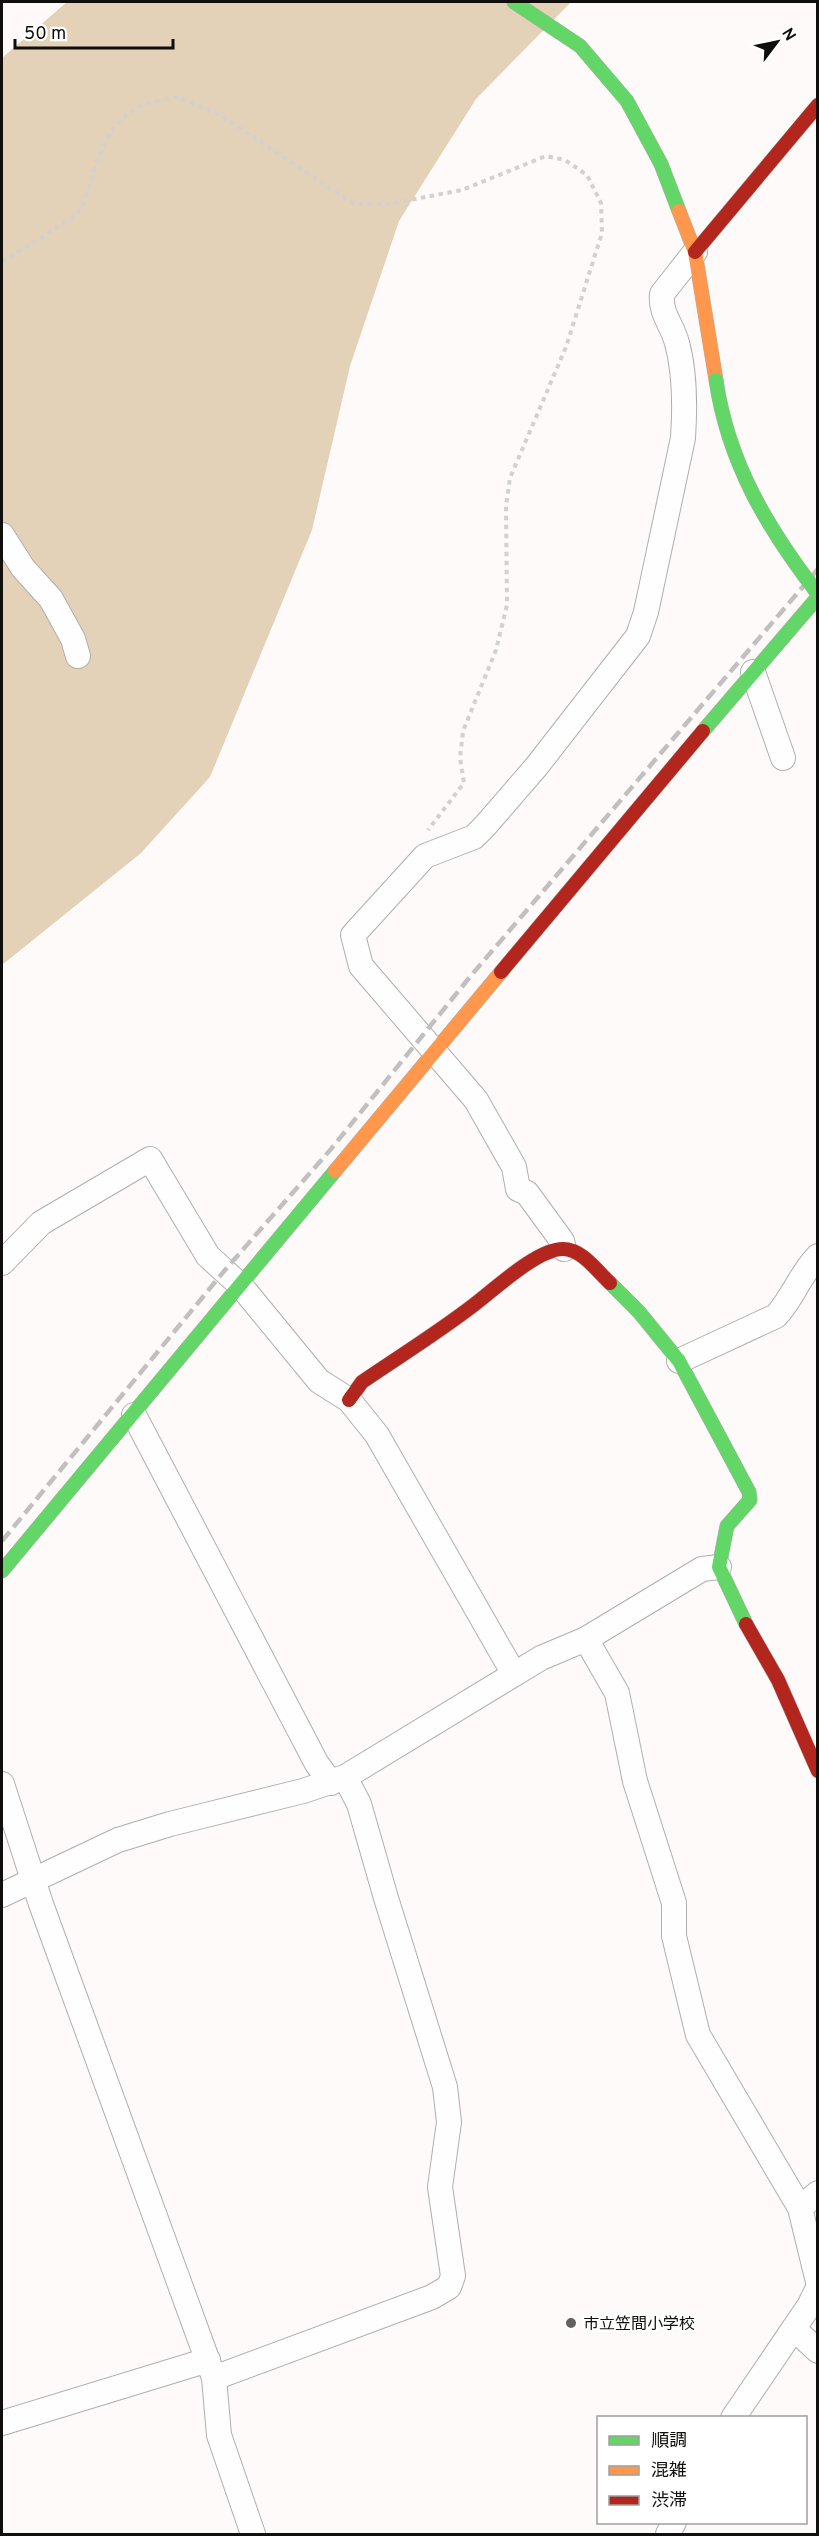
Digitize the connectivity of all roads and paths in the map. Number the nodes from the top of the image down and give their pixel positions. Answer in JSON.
{"nodes":[{"id":1,"x":514,"y":2,"type":"edge"},
{"id":2,"x":818,"y":105,"type":"edge"},
{"id":3,"x":695,"y":252,"type":"junction"},
{"id":4,"x":2,"y":262,"type":"edge"},
{"id":5,"x":2,"y":536,"type":"edge"},
{"id":6,"x":818,"y":595,"type":"edge"},
{"id":7,"x":78,"y":656,"type":"dead end"},
{"id":8,"x":753,"y":672,"type":"junction"},
{"id":9,"x":783,"y":758,"type":"dead end"},
{"id":10,"x":420,"y":838,"type":"dead end"},
{"id":11,"x":433,"y":1052,"type":"junction"},
{"id":12,"x":564,"y":1249,"type":"junction"},
{"id":13,"x":818,"y":1256,"type":"edge"},
{"id":14,"x":2,"y":1263,"type":"edge"},
{"id":15,"x":241,"y":1286,"type":"junction"},
{"id":16,"x":679,"y":1361,"type":"junction"},
{"id":17,"x":349,"y":1400,"type":"junction"},
{"id":18,"x":134,"y":1414,"type":"junction"},
{"id":19,"x":719,"y":1567,"type":"junction"},
{"id":20,"x":2,"y":1571,"type":"edge"},
{"id":21,"x":586,"y":1639,"type":"junction"},
{"id":22,"x":514,"y":1674,"type":"junction"},
{"id":23,"x":818,"y":1771,"type":"edge"},
{"id":24,"x":338,"y":1780,"type":"junction"},
{"id":25,"x":2,"y":1784,"type":"edge"},
{"id":26,"x":34,"y":1879,"type":"junction"},
{"id":27,"x":2,"y":1895,"type":"edge"},
{"id":28,"x":809,"y":2200,"type":"edge"},
{"id":29,"x":818,"y":2282,"type":"edge"},
{"id":30,"x":818,"y":2288,"type":"edge"},
{"id":31,"x":794,"y":2329,"type":"junction"},
{"id":32,"x":818,"y":2351,"type":"edge"},
{"id":33,"x":211,"y":2369,"type":"junction"},
{"id":34,"x":735,"y":2416,"type":"edge"},
{"id":35,"x":2,"y":2423,"type":"edge"},
{"id":36,"x":253,"y":2535,"type":"edge"}],
"edges":[{"from":1,"to":3,"type":"street"},
{"from":2,"to":3,"type":"street"},
{"from":3,"to":6,"type":"street","bridge":true},
{"from":3,"to":11,"type":"street"},
{"from":4,"to":10,"type":"path"},
{"from":5,"to":7,"type":"street"},
{"from":6,"to":8,"type":"street"},
{"from":8,"to":9,"type":"street"},
{"from":8,"to":11,"type":"street"},
{"from":11,"to":12,"type":"street"},
{"from":11,"to":15,"type":"street"},
{"from":12,"to":16,"type":"street"},
{"from":12,"to":17,"type":"street"},
{"from":13,"to":16,"type":"street"},
{"from":14,"to":15,"type":"street"},
{"from":15,"to":17,"type":"street"},
{"from":15,"to":18,"type":"street"},
{"from":16,"to":19,"type":"street"},
{"from":17,"to":22,"type":"street"},
{"from":18,"to":20,"type":"street"},
{"from":18,"to":24,"type":"street"},
{"from":19,"to":21,"type":"street"},
{"from":19,"to":23,"type":"street"},
{"from":21,"to":22,"type":"street"},
{"from":21,"to":28,"type":"street"},
{"from":22,"to":24,"type":"street"},
{"from":24,"to":26,"type":"street"},
{"from":24,"to":33,"type":"street"},
{"from":25,"to":26,"type":"street"},
{"from":26,"to":27,"type":"street"},
{"from":26,"to":33,"type":"street"},
{"from":28,"to":29,"type":"street"},
{"from":30,"to":31,"type":"street"},
{"from":31,"to":32,"type":"street"},
{"from":31,"to":34,"type":"street"},
{"from":33,"to":35,"type":"street"},
{"from":33,"to":36,"type":"street"}]}
